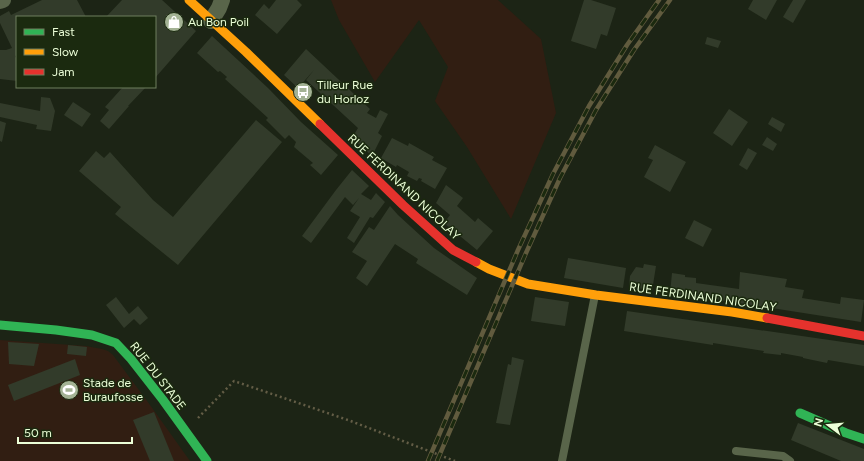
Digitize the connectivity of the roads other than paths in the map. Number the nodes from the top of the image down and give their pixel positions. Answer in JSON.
{"nodes":[{"id":1,"x":3,"y":0,"type":"edge"},
{"id":2,"x":189,"y":0,"type":"edge"},
{"id":3,"x":222,"y":0,"type":"edge"},
{"id":4,"x":0,"y":1,"type":"edge"},
{"id":5,"x":211,"y":21,"type":"junction"},
{"id":6,"x":596,"y":295,"type":"junction"},
{"id":7,"x":0,"y":326,"type":"edge"},
{"id":8,"x":864,"y":336,"type":"edge"},
{"id":9,"x":800,"y":413,"type":"dead end"},
{"id":10,"x":864,"y":439,"type":"edge"},
{"id":11,"x":736,"y":451,"type":"dead end"},
{"id":12,"x":207,"y":461,"type":"edge"},
{"id":13,"x":562,"y":461,"type":"edge"},
{"id":14,"x":790,"y":461,"type":"edge"}],
"edges":[{"from":1,"to":4,"type":"street"},
{"from":2,"to":5,"type":"street","name":"RUE FERDINAND NICOLAY"},
{"from":3,"to":5,"type":"street"},
{"from":5,"to":6,"type":"street","name":"RUE FERDINAND NICOLAY"},
{"from":6,"to":8,"type":"street","name":"RUE FERDINAND NICOLAY"},
{"from":6,"to":13,"type":"lane"},
{"from":7,"to":12,"type":"street","name":"RUE DU STADE"},
{"from":9,"to":10,"type":"street"},
{"from":11,"to":14,"type":"lane"}]}
